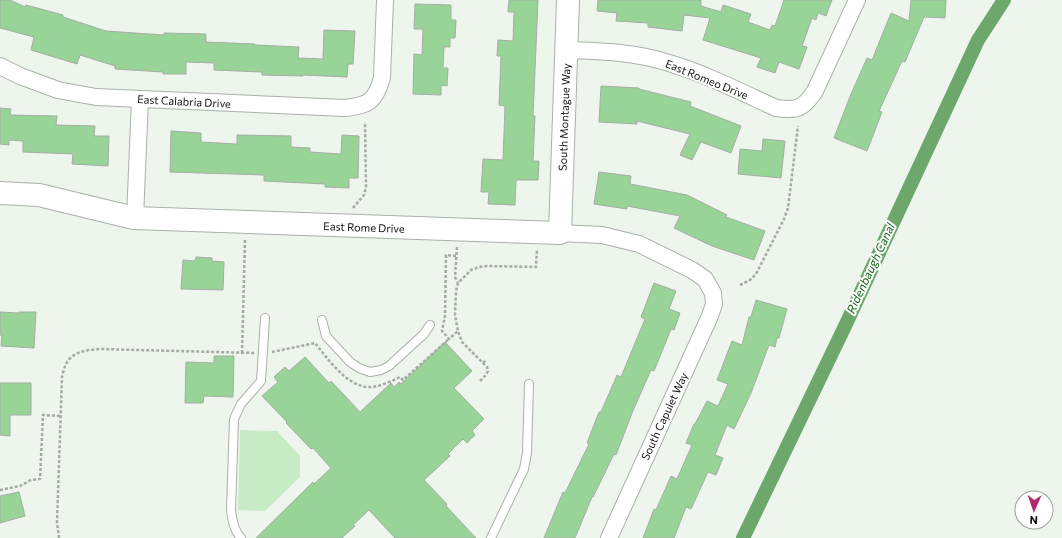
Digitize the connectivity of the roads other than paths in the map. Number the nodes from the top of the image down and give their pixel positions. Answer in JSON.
{"nodes":[{"id":1,"x":385,"y":0,"type":"edge"},
{"id":2,"x":568,"y":0,"type":"edge"},
{"id":3,"x":857,"y":0,"type":"edge"},
{"id":4,"x":566,"y":50,"type":"junction"},
{"id":5,"x":0,"y":66,"type":"edge"},
{"id":6,"x":140,"y":99,"type":"junction"},
{"id":7,"x":0,"y":193,"type":"edge"},
{"id":8,"x":135,"y":218,"type":"junction"},
{"id":9,"x":560,"y":233,"type":"junction"},
{"id":10,"x":713,"y":293,"type":"joint"},
{"id":11,"x":264,"y":318,"type":"dead end"},
{"id":12,"x":322,"y":320,"type":"dead end"},
{"id":13,"x":430,"y":325,"type":"dead end"},
{"id":14,"x":529,"y":384,"type":"dead end"},
{"id":15,"x":241,"y":538,"type":"edge"},
{"id":16,"x":491,"y":538,"type":"edge"},
{"id":17,"x":609,"y":538,"type":"edge"}],
"edges":[{"from":1,"to":6,"type":"street","name":"East Calabria Drive"},
{"from":2,"to":4,"type":"street","name":"South Montague Way"},
{"from":3,"to":4,"type":"street","name":"East Romeo Drive"},
{"from":4,"to":9,"type":"street","name":"South Montague Way"},
{"from":5,"to":6,"type":"street","name":"East Calabria Drive"},
{"from":6,"to":8,"type":"street"},
{"from":7,"to":8,"type":"street","name":"East Rome Drive"},
{"from":8,"to":9,"type":"street","name":"East Rome Drive"},
{"from":9,"to":10,"type":"street","name":"East Rome Drive"},
{"from":10,"to":17,"type":"street","name":"South Capulet Way"},
{"from":11,"to":15,"type":"lane"},
{"from":12,"to":13,"type":"lane"},
{"from":14,"to":16,"type":"lane"}]}
